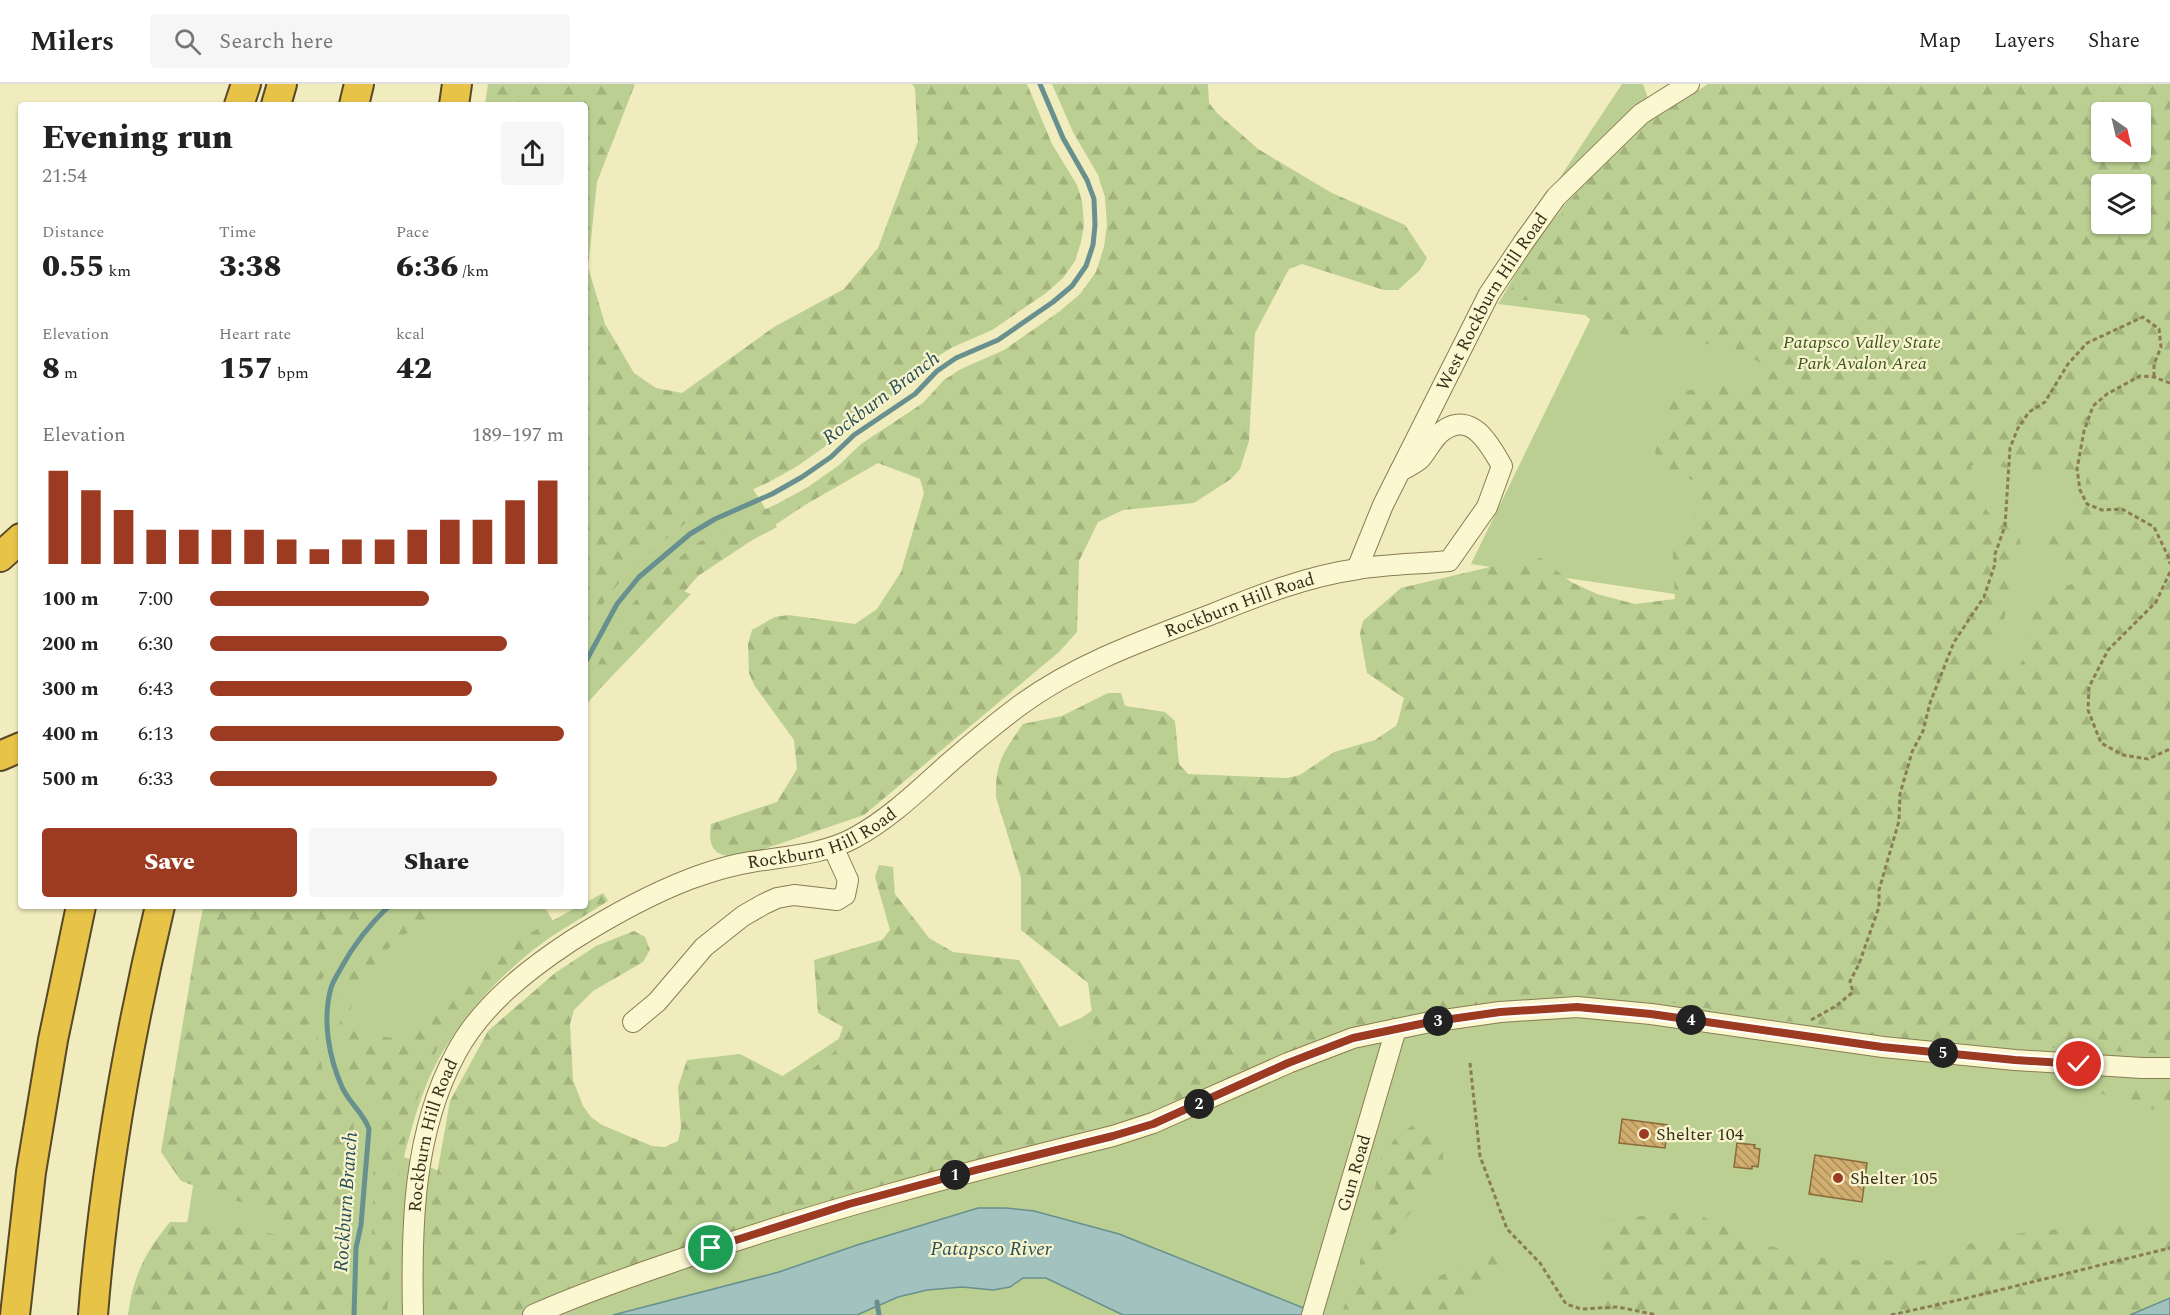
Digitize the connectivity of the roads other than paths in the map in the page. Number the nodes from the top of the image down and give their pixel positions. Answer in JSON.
{"nodes":[{"id":1,"x":246,"y":84,"type":"edge"},
{"id":2,"x":282,"y":84,"type":"edge"},
{"id":3,"x":359,"y":84,"type":"edge"},
{"id":4,"x":457,"y":84,"type":"edge"},
{"id":5,"x":1689,"y":84,"type":"edge"},
{"id":6,"x":240,"y":102,"type":"edge"},
{"id":7,"x":277,"y":102,"type":"edge"},
{"id":8,"x":355,"y":102,"type":"edge"},
{"id":9,"x":454,"y":102,"type":"edge"},
{"id":10,"x":1400,"y":471,"type":"junction"},
{"id":11,"x":18,"y":541,"type":"edge"},
{"id":12,"x":0,"y":557,"type":"edge"},
{"id":13,"x":1356,"y":569,"type":"junction"},
{"id":14,"x":18,"y":748,"type":"edge"},
{"id":15,"x":0,"y":756,"type":"edge"},
{"id":16,"x":833,"y":847,"type":"junction"},
{"id":17,"x":80,"y":909,"type":"edge"},
{"id":18,"x":159,"y":909,"type":"edge"},
{"id":19,"x":633,"y":1022,"type":"dead end"},
{"id":20,"x":1396,"y":1029,"type":"junction"},
{"id":21,"x":2170,"y":1068,"type":"edge"},
{"id":22,"x":15,"y":1315,"type":"edge"},
{"id":23,"x":93,"y":1315,"type":"edge"},
{"id":24,"x":413,"y":1315,"type":"edge"},
{"id":25,"x":533,"y":1315,"type":"edge"},
{"id":26,"x":1312,"y":1315,"type":"edge"}],
"edges":[{"from":1,"to":6,"type":"highway"},
{"from":2,"to":7,"type":"highway"},
{"from":3,"to":8,"type":"highway"},
{"from":4,"to":9,"type":"highway"},
{"from":5,"to":10,"type":"street","name":"West Rockburn Hill Road"},
{"from":10,"to":13,"type":"street","name":"West Rockburn Hill Road"},
{"from":10,"to":13,"type":"street","name":"Rockburn Hill Road"},
{"from":11,"to":12,"type":"highway"},
{"from":13,"to":16,"type":"street","name":"Rockburn Hill Road"},
{"from":14,"to":15,"type":"highway"},
{"from":16,"to":19,"type":"street"},
{"from":16,"to":24,"type":"street","name":"Rockburn Hill Road"},
{"from":17,"to":22,"type":"highway"},
{"from":18,"to":23,"type":"highway"},
{"from":20,"to":21,"type":"street"},
{"from":20,"to":25,"type":"street"},
{"from":20,"to":26,"type":"street","name":"Gun Road"}]}
